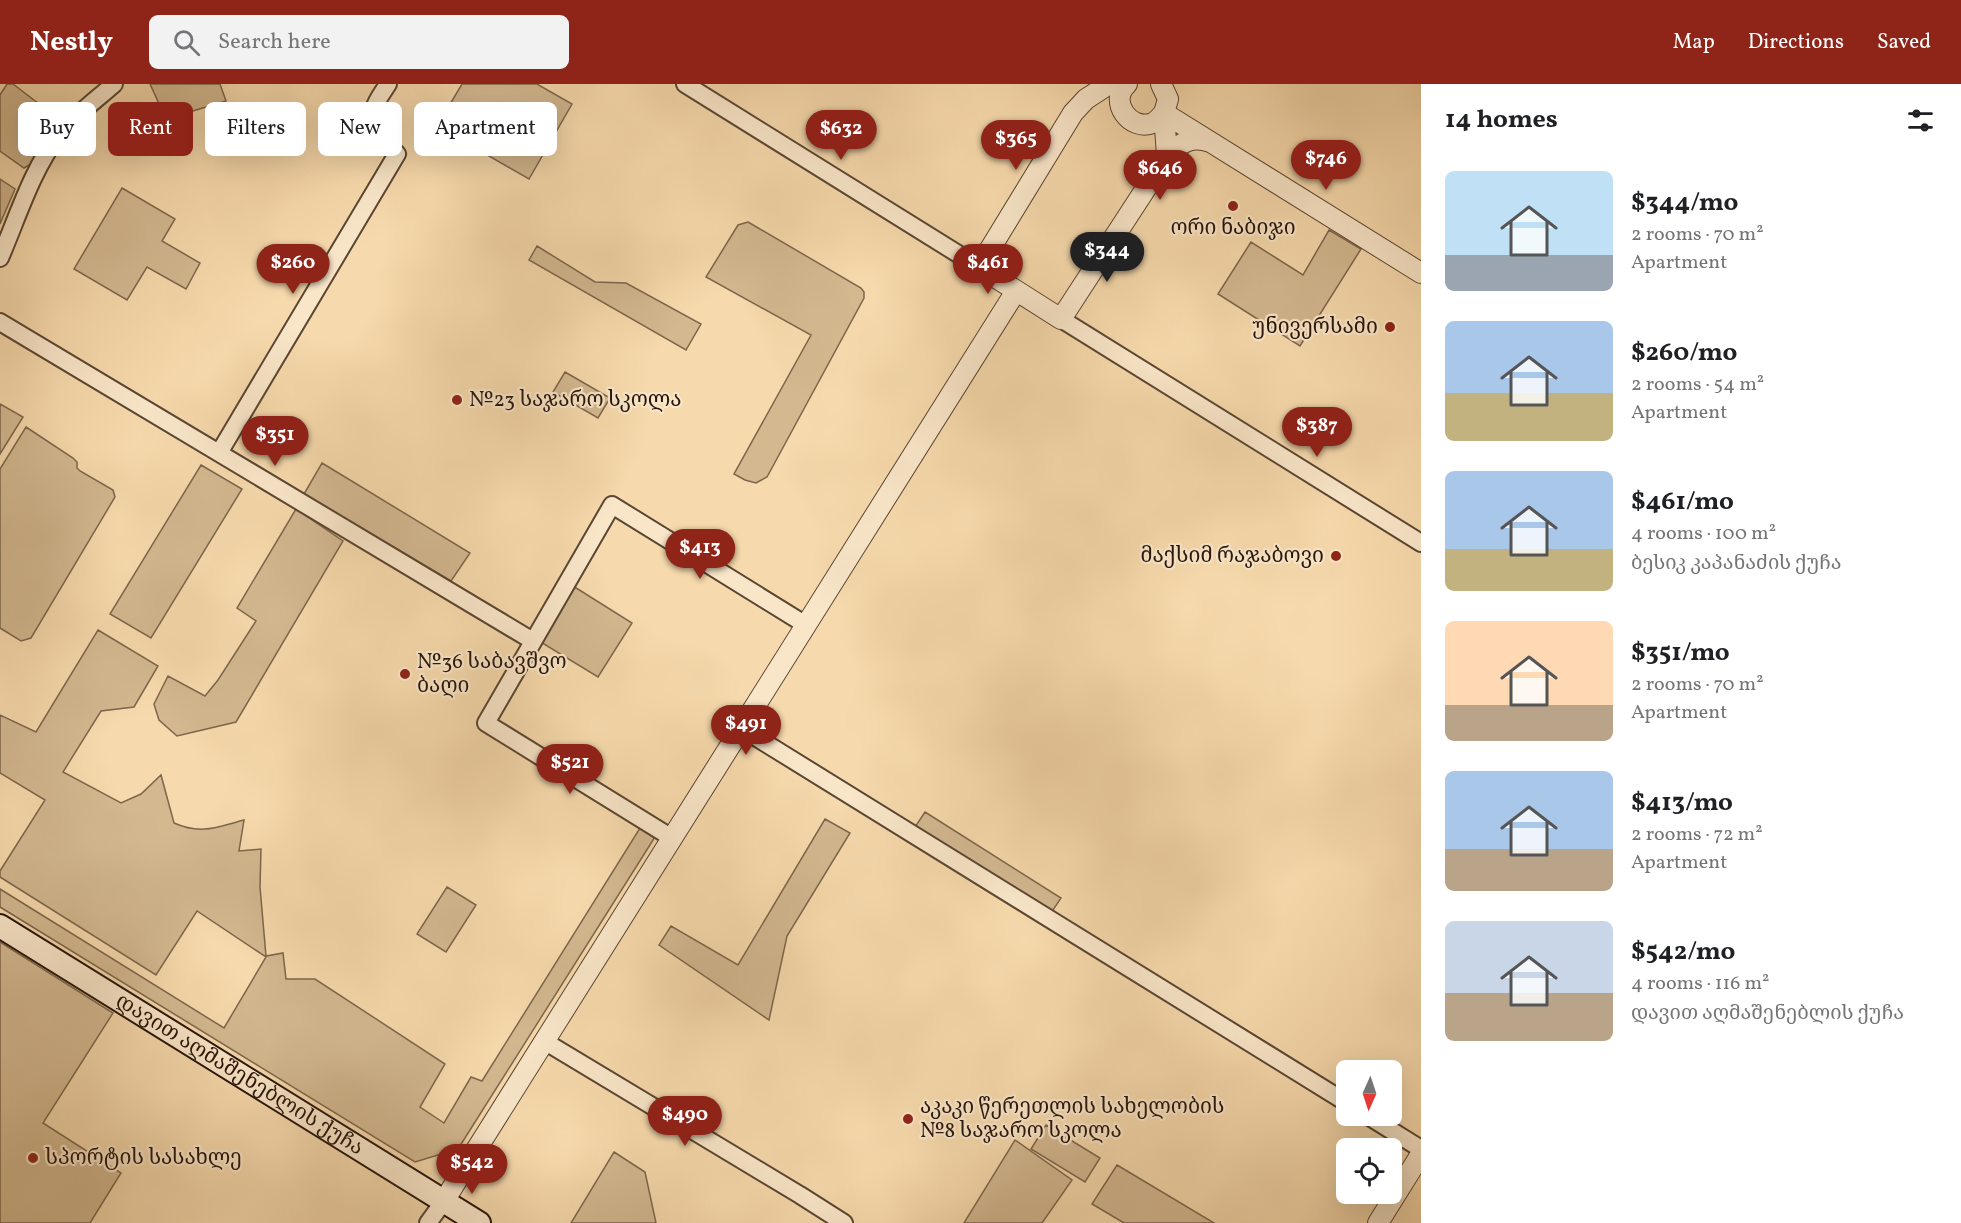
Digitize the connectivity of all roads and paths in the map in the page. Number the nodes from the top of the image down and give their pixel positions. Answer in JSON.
{"nodes":[{"id":1,"x":114,"y":84,"type":"edge"},
{"id":2,"x":388,"y":84,"type":"edge"},
{"id":3,"x":685,"y":84,"type":"edge"},
{"id":4,"x":1108,"y":84,"type":"edge"},
{"id":5,"x":1123,"y":93,"type":"edge"},
{"id":6,"x":1165,"y":95,"type":"edge"},
{"id":7,"x":1086,"y":99,"type":"junction"},
{"id":8,"x":1210,"y":142,"type":"junction"},
{"id":9,"x":1167,"y":156,"type":"junction"},
{"id":10,"x":0,"y":258,"type":"edge"},
{"id":11,"x":979,"y":267,"type":"junction"},
{"id":12,"x":1421,"y":273,"type":"edge"},
{"id":13,"x":1016,"y":291,"type":"junction"},
{"id":14,"x":1061,"y":319,"type":"junction"},
{"id":15,"x":0,"y":322,"type":"edge"},
{"id":16,"x":219,"y":453,"type":"junction"},
{"id":17,"x":1421,"y":543,"type":"edge"},
{"id":18,"x":806,"y":625,"type":"junction"},
{"id":19,"x":533,"y":641,"type":"junction"},
{"id":20,"x":741,"y":728,"type":"junction"},
{"id":21,"x":672,"y":837,"type":"junction"},
{"id":22,"x":0,"y":926,"type":"edge"},
{"id":23,"x":544,"y":1041,"type":"junction"},
{"id":24,"x":1336,"y":1096,"type":"edge"},
{"id":25,"x":1384,"y":1126,"type":"edge"},
{"id":26,"x":1421,"y":1149,"type":"edge"},
{"id":27,"x":1421,"y":1154,"type":"edge"},
{"id":28,"x":444,"y":1201,"type":"junction"},
{"id":29,"x":428,"y":1223,"type":"edge"},
{"id":30,"x":479,"y":1223,"type":"edge"},
{"id":31,"x":844,"y":1223,"type":"edge"},
{"id":32,"x":1378,"y":1223,"type":"edge"}],
"edges":[{"from":1,"to":10,"type":"street"},
{"from":2,"to":16,"type":"street"},
{"from":3,"to":11,"type":"street"},
{"from":4,"to":7,"type":"street"},
{"from":5,"to":6,"type":"street"},
{"from":5,"to":7,"type":"street"},
{"from":6,"to":8,"type":"street"},
{"from":6,"to":9,"type":"street"},
{"from":7,"to":11,"type":"street"},
{"from":8,"to":9,"type":"street"},
{"from":8,"to":12,"type":"street"},
{"from":9,"to":14,"type":"street"},
{"from":11,"to":13,"type":"street"},
{"from":13,"to":14,"type":"street"},
{"from":13,"to":18,"type":"street"},
{"from":14,"to":17,"type":"street"},
{"from":15,"to":16,"type":"street"},
{"from":16,"to":19,"type":"street"},
{"from":18,"to":19,"type":"street"},
{"from":18,"to":20,"type":"street"},
{"from":19,"to":21,"type":"street"},
{"from":20,"to":21,"type":"street"},
{"from":20,"to":24,"type":"street"},
{"from":21,"to":23,"type":"street"},
{"from":22,"to":28,"type":"main road","name":"დავით აღმაშენებლის ქუჩა"},
{"from":23,"to":28,"type":"street"},
{"from":23,"to":31,"type":"street"},
{"from":25,"to":26,"type":"street"},
{"from":27,"to":32,"type":"street"},
{"from":28,"to":29,"type":"street"},
{"from":28,"to":30,"type":"main road","name":"დავით აღმაშენებლის ქუჩა"}]}
